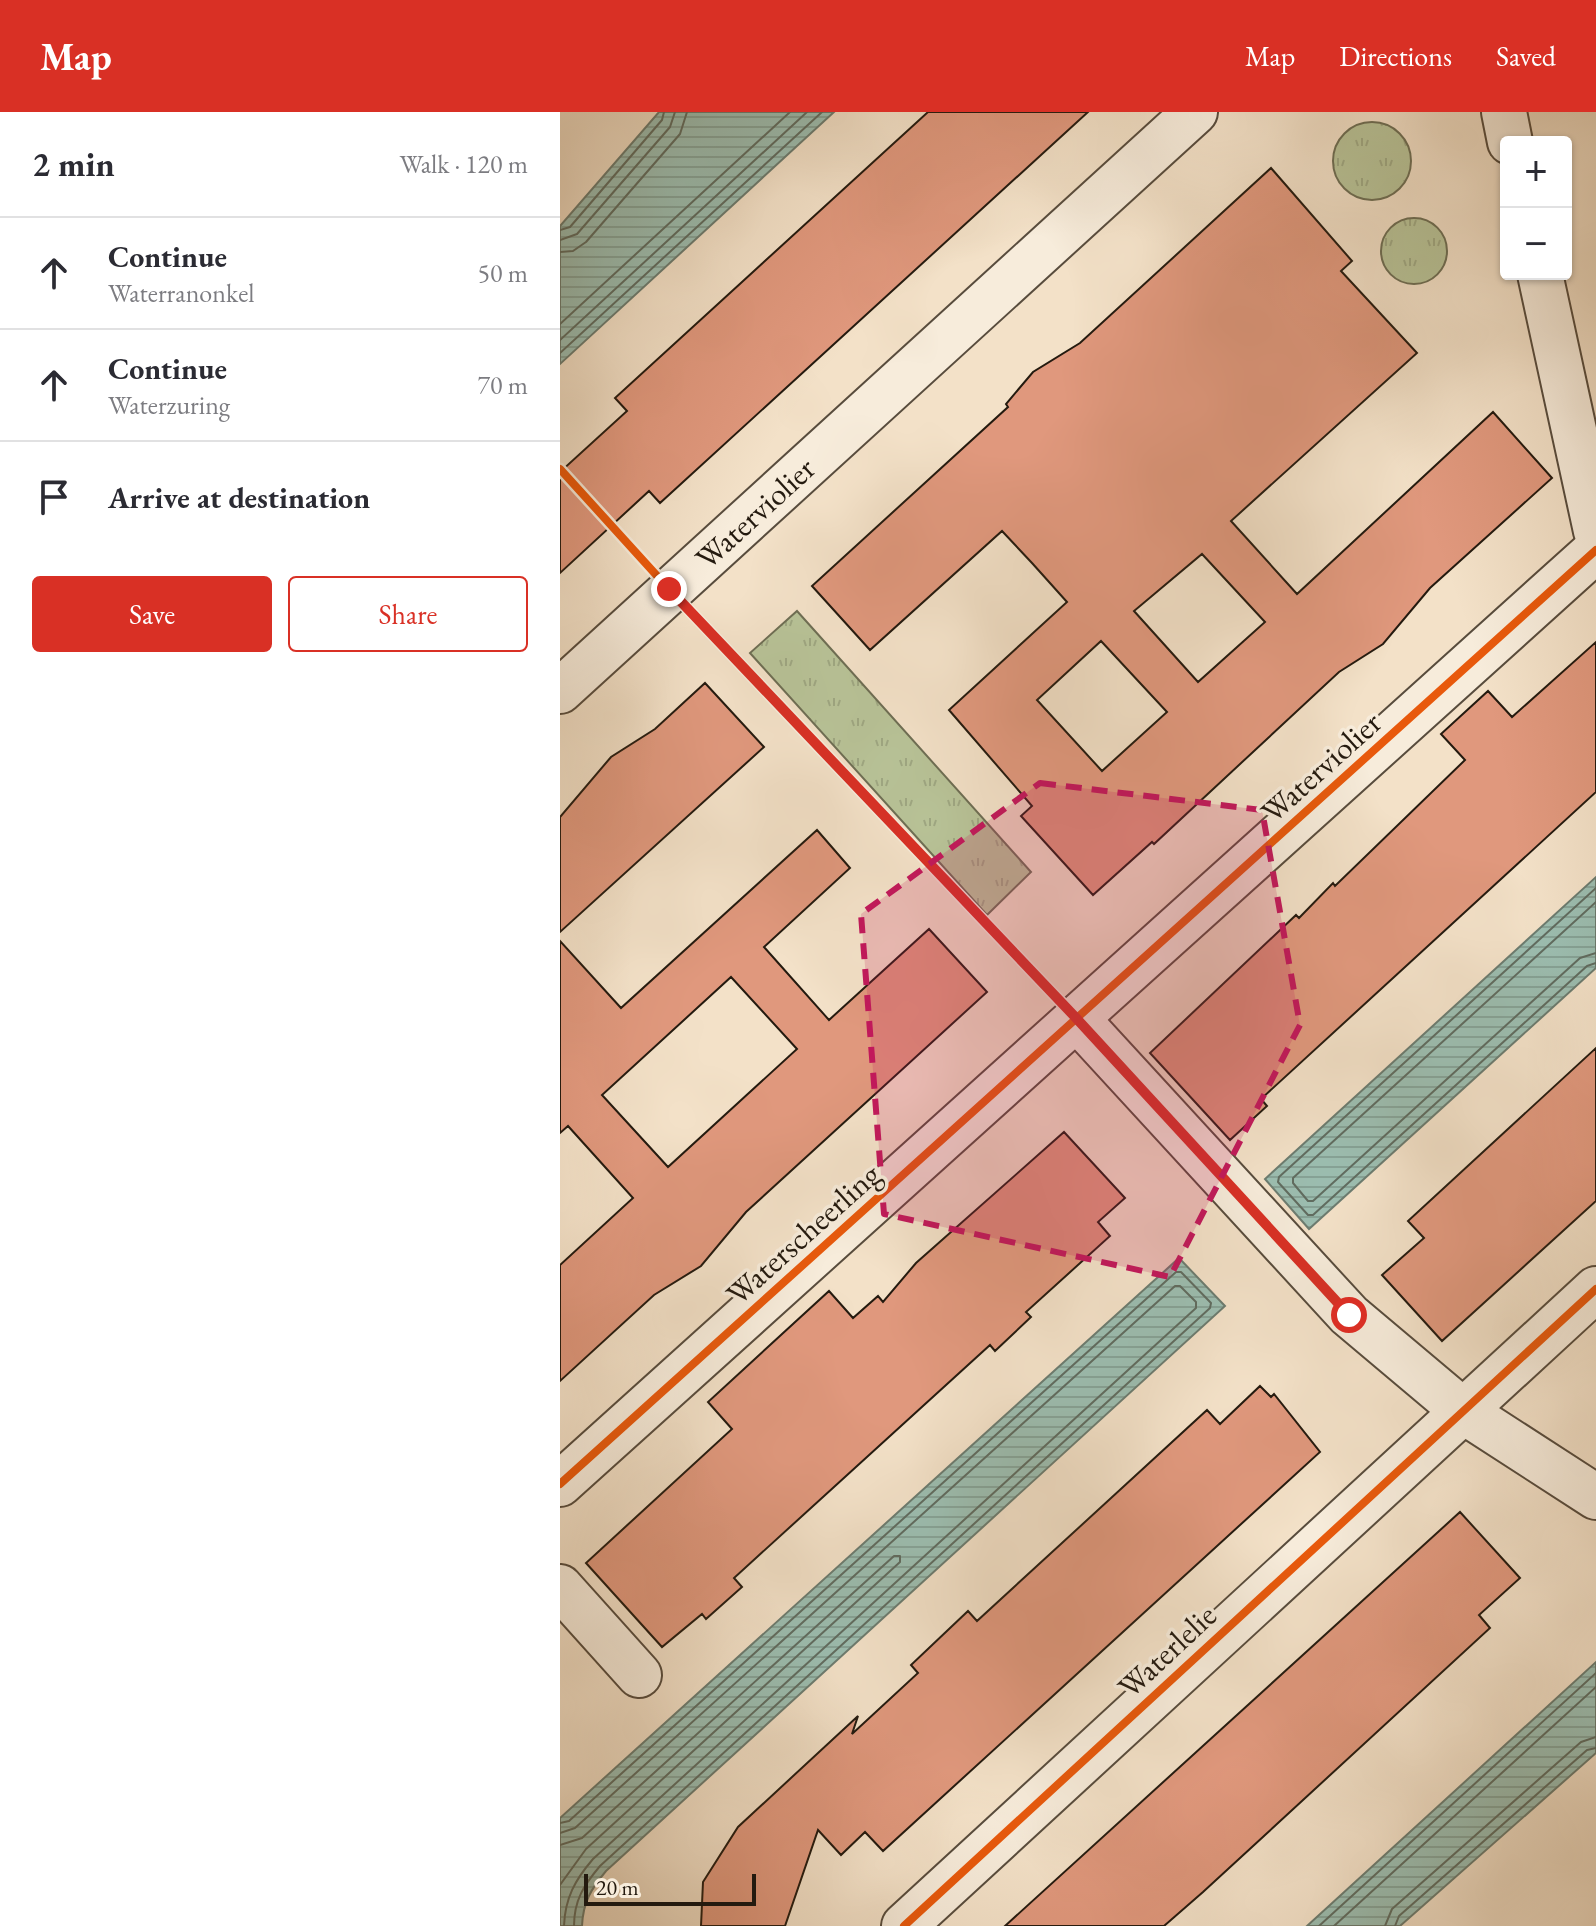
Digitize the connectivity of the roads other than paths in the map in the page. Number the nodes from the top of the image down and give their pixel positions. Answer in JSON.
{"nodes":[{"id":1,"x":1195,"y":112,"type":"edge"},
{"id":2,"x":1504,"y":112,"type":"edge"},
{"id":3,"x":1509,"y":136,"type":"edge"},
{"id":4,"x":1541,"y":280,"type":"edge"},
{"id":5,"x":1596,"y":531,"type":"edge"},
{"id":6,"x":1596,"y":550,"type":"edge"},
{"id":7,"x":560,"y":691,"type":"edge"},
{"id":8,"x":1077,"y":1019,"type":"junction"},
{"id":9,"x":1596,"y":1289,"type":"edge"},
{"id":10,"x":1463,"y":1411,"type":"junction"},
{"id":11,"x":560,"y":1484,"type":"edge"},
{"id":12,"x":1596,"y":1497,"type":"edge"},
{"id":13,"x":560,"y":1587,"type":"edge"},
{"id":14,"x":639,"y":1675,"type":"dead end"},
{"id":15,"x":904,"y":1926,"type":"edge"}],
"edges":[{"from":1,"to":7,"type":"street","name":"Waterviolier"},
{"from":2,"to":3,"type":"street"},
{"from":4,"to":5,"type":"street"},
{"from":6,"to":8,"type":"street","name":"Waterviolier"},
{"from":8,"to":10,"type":"street"},
{"from":8,"to":11,"type":"street","name":"Waterscheerling"},
{"from":9,"to":10,"type":"street","name":"Waterlelie"},
{"from":10,"to":12,"type":"street"},
{"from":10,"to":15,"type":"street","name":"Waterlelie"},
{"from":13,"to":14,"type":"street"}]}
